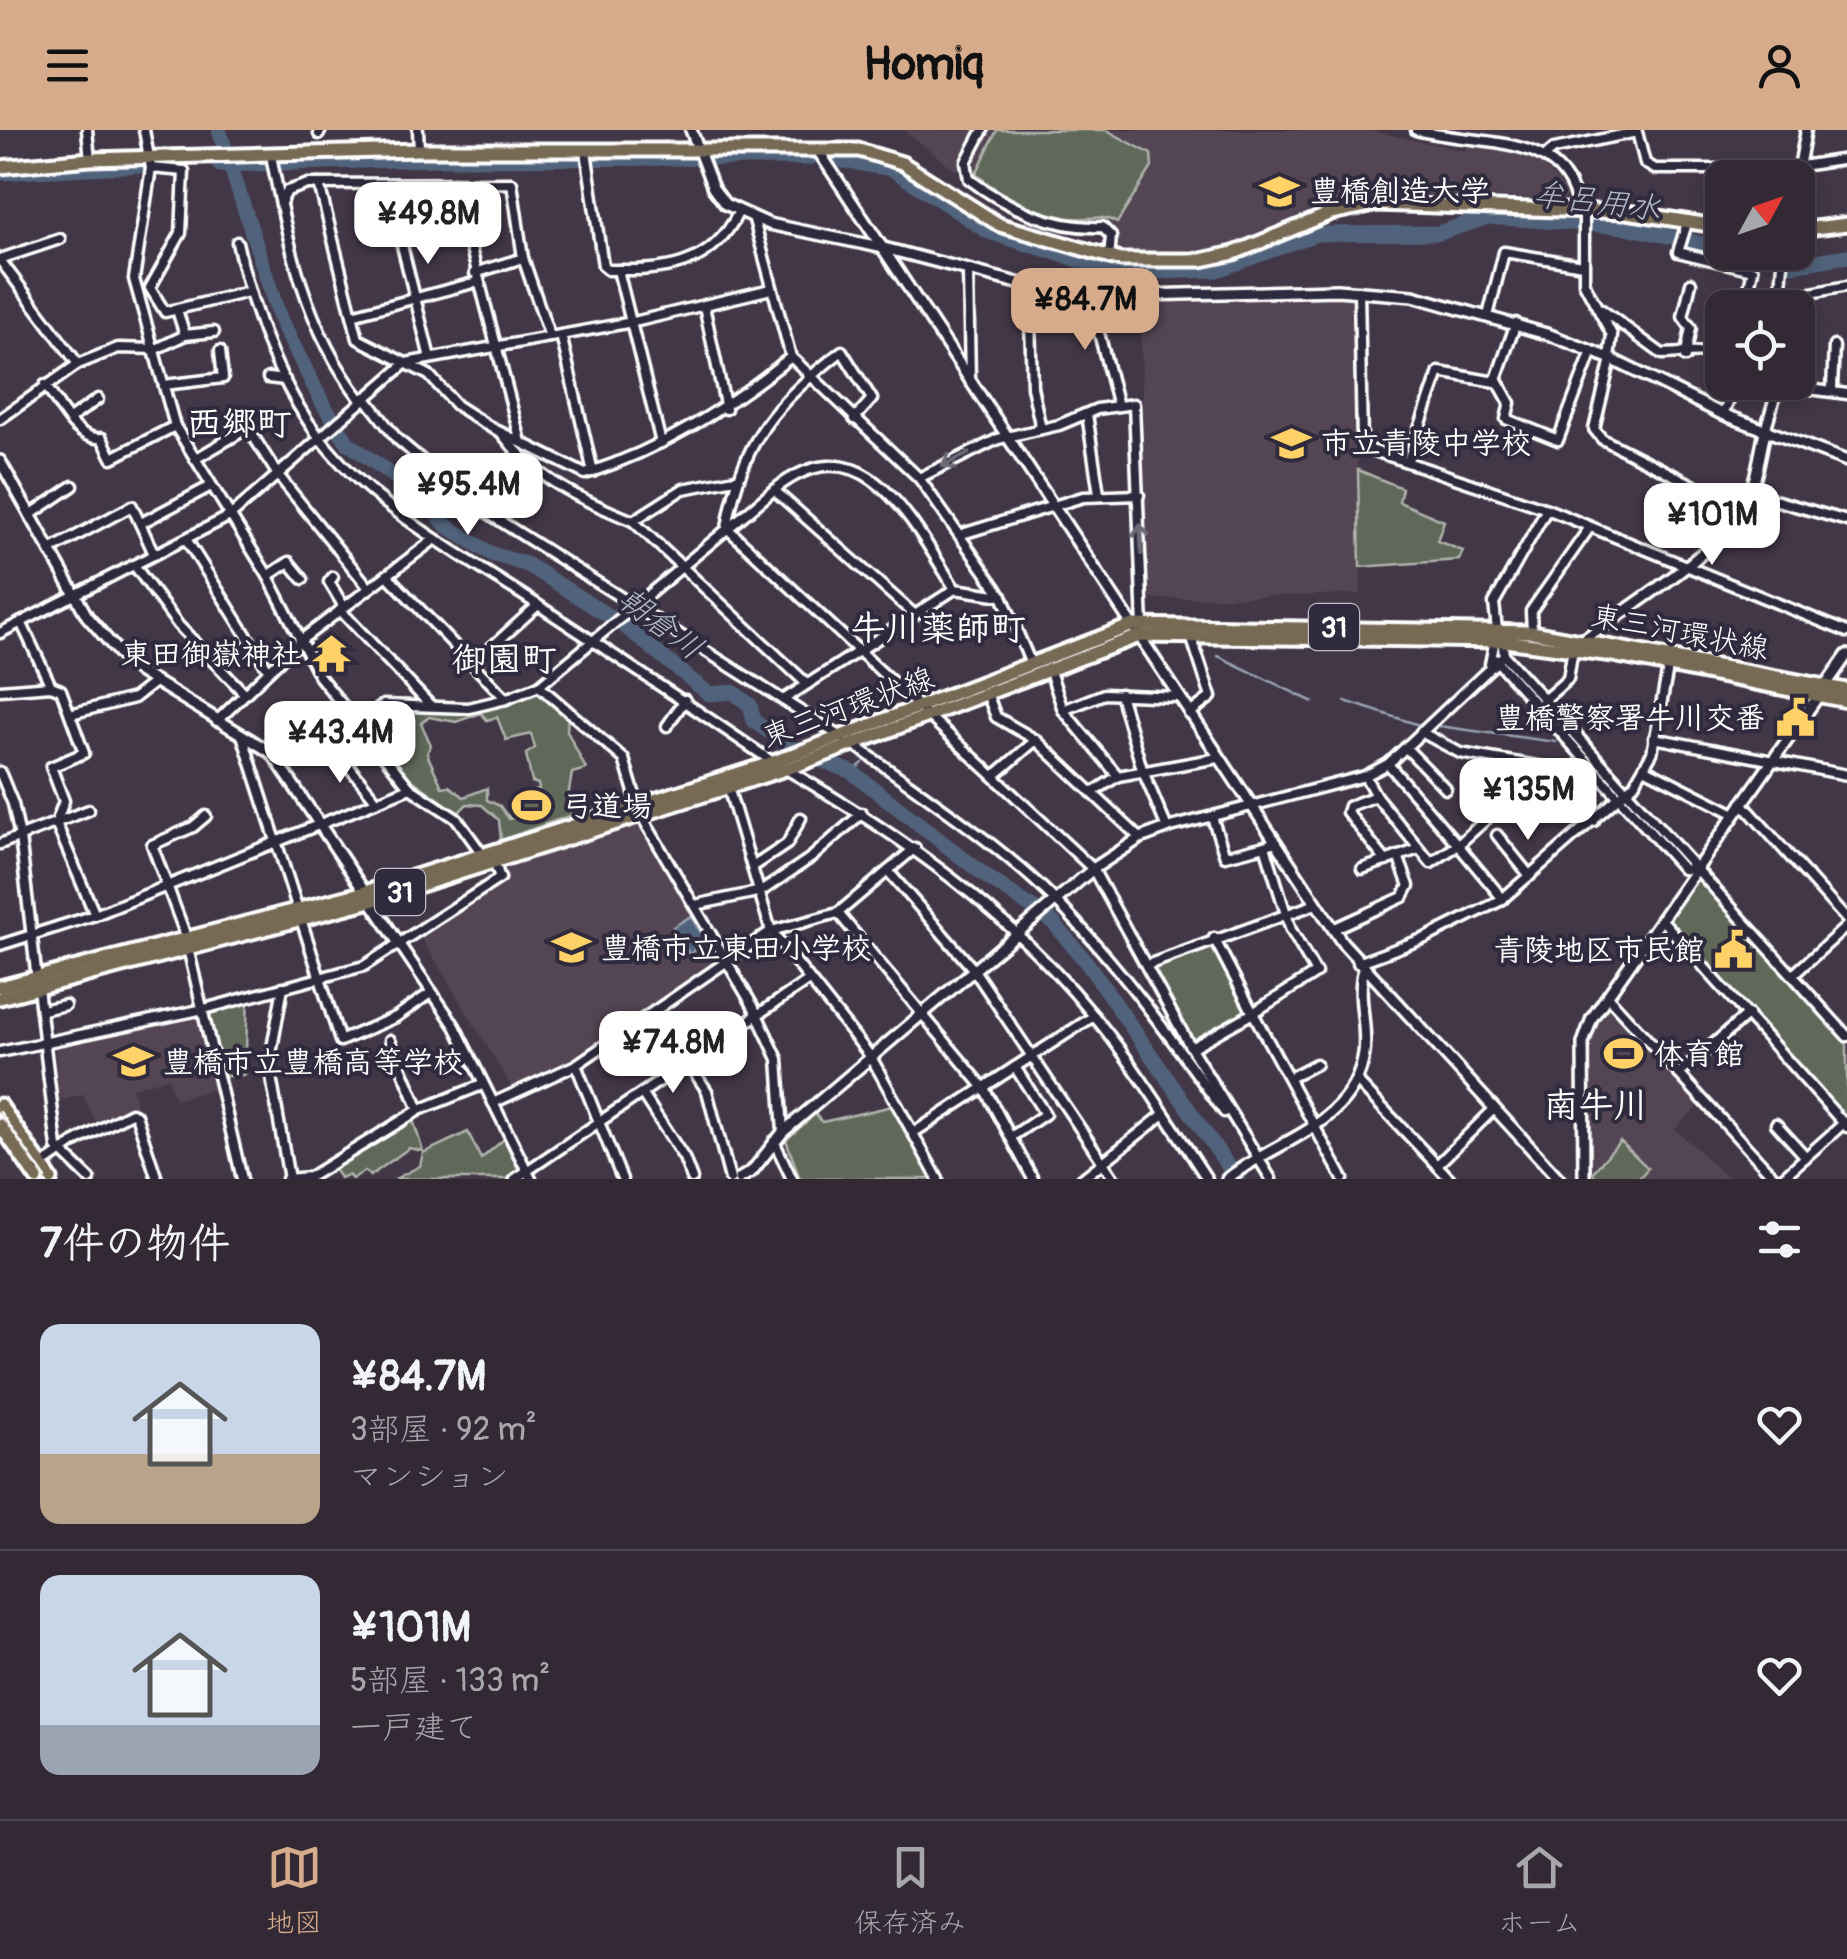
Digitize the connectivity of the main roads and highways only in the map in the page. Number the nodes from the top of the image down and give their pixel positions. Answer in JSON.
{"nodes":[{"id":1,"x":0,"y":167,"type":"edge"},
{"id":2,"x":1705,"y":223,"type":"edge"},
{"id":3,"x":1847,"y":224,"type":"edge"},
{"id":4,"x":1815,"y":228,"type":"edge"},
{"id":5,"x":1139,"y":628,"type":"junction"},
{"id":6,"x":1499,"y":638,"type":"junction"},
{"id":7,"x":1670,"y":660,"type":"junction"},
{"id":8,"x":1847,"y":690,"type":"edge"},
{"id":9,"x":1822,"y":691,"type":"junction"},
{"id":10,"x":1847,"y":701,"type":"edge"},
{"id":11,"x":846,"y":743,"type":"junction"},
{"id":12,"x":785,"y":764,"type":"junction"},
{"id":13,"x":640,"y":810,"type":"junction"},
{"id":14,"x":39,"y":980,"type":"junction"},
{"id":15,"x":0,"y":987,"type":"edge"},
{"id":16,"x":0,"y":998,"type":"edge"},
{"id":17,"x":1,"y":1109,"type":"edge"},
{"id":18,"x":0,"y":1125,"type":"edge"},
{"id":19,"x":37,"y":1172,"type":"edge"},
{"id":20,"x":51,"y":1179,"type":"edge"}],
"edges":[{"from":1,"to":2,"type":"main road"},
{"from":3,"to":4,"type":"main road"},
{"from":5,"to":6,"type":"main road","name":"東三河環状線","number":"31"},
{"from":5,"to":6,"type":"main road","name":"東三河環状線","number":"31"},
{"from":5,"to":11,"type":"main road","name":"東三河環状線","number":"31"},
{"from":5,"to":11,"type":"main road","name":"東三河環状線","number":"31"},
{"from":6,"to":7,"type":"main road","name":"東三河環状線","number":"31"},
{"from":6,"to":7,"type":"main road","name":"東三河環状線","number":"31"},
{"from":7,"to":9,"type":"main road","name":"東三河環状線","number":"31"},
{"from":8,"to":9,"type":"main road","name":"東三河環状線","number":"31"},
{"from":9,"to":10,"type":"main road","name":"東三河環状線","number":"31"},
{"from":11,"to":12,"type":"main road","name":"東三河環状線","number":"31"},
{"from":12,"to":13,"type":"main road","name":"東三河環状線","number":"31"},
{"from":12,"to":13,"type":"main road","name":"東三河環状線","number":"31"},
{"from":13,"to":14,"type":"main road","name":"東三河環状線","number":"31"},
{"from":14,"to":15,"type":"main road","name":"東三河環状線","number":"31"},
{"from":14,"to":16,"type":"main road","name":"東三河環状線","number":"31"},
{"from":17,"to":19,"type":"main road"},
{"from":18,"to":19,"type":"main road"},
{"from":19,"to":20,"type":"main road"}]}
